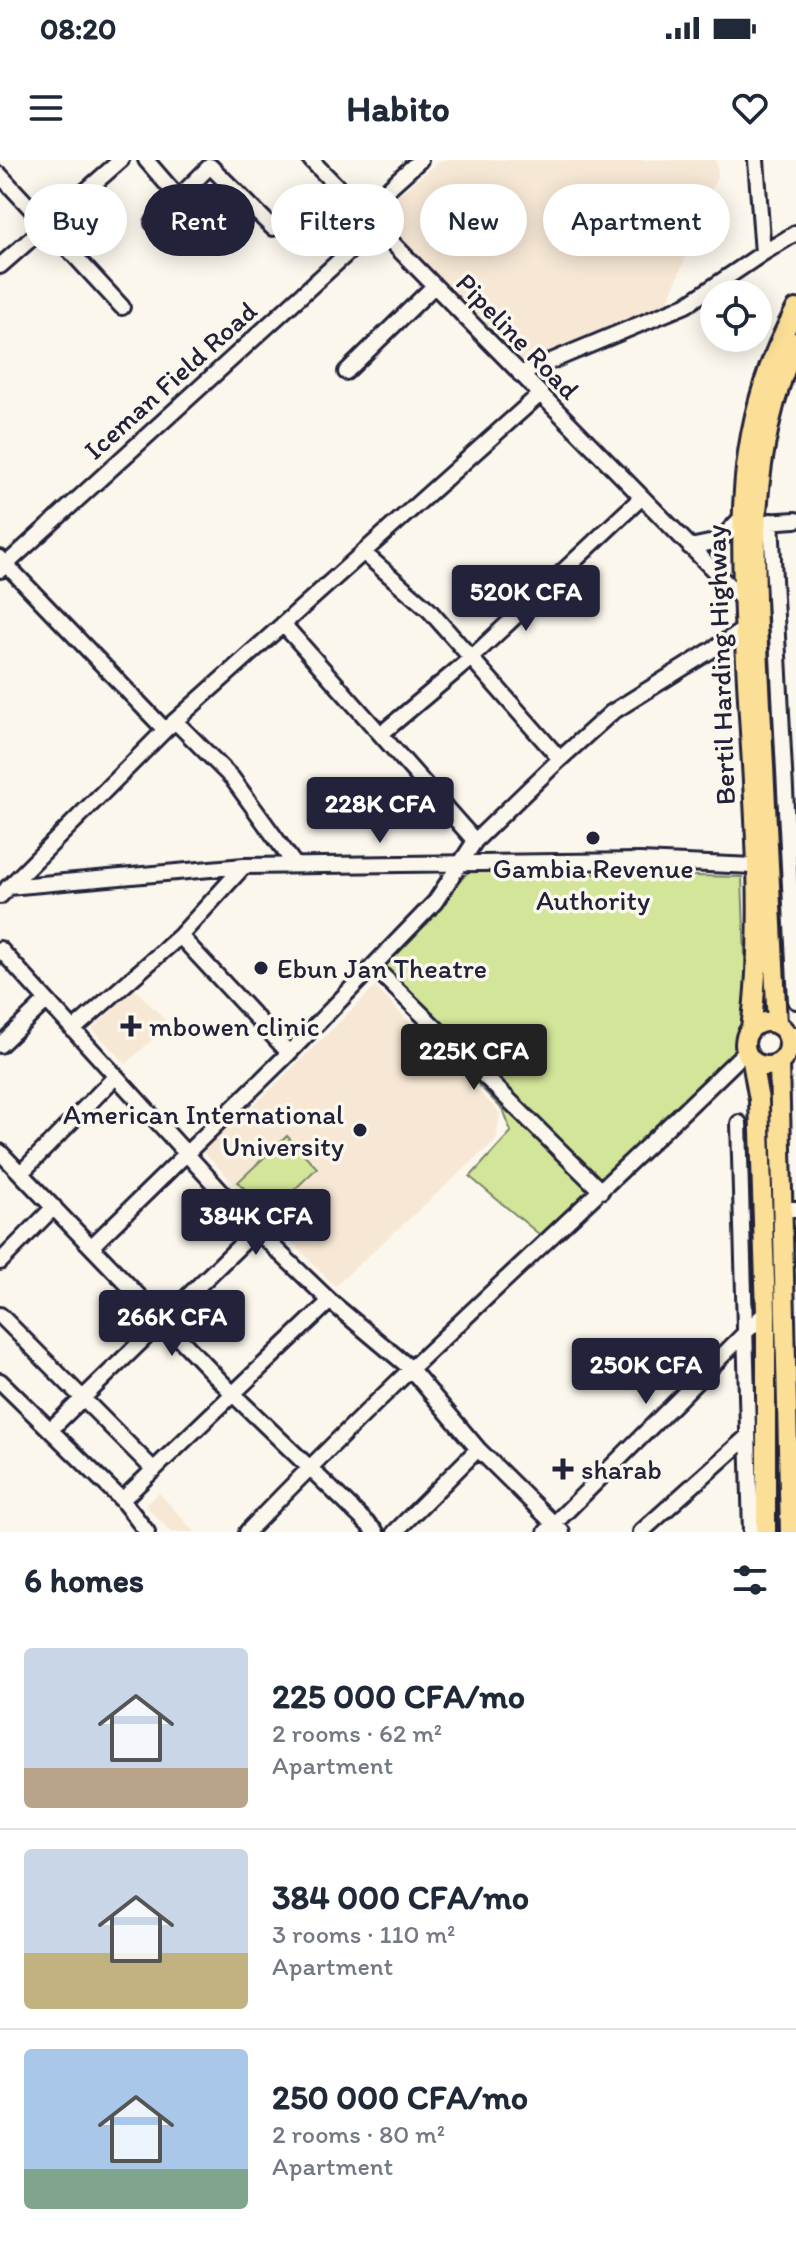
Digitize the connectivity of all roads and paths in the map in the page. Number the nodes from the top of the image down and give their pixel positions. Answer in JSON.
{"nodes":[{"id":1,"x":121,"y":160,"type":"edge"},
{"id":2,"x":146,"y":160,"type":"edge"},
{"id":3,"x":311,"y":160,"type":"edge"},
{"id":4,"x":420,"y":160,"type":"edge"},
{"id":5,"x":756,"y":160,"type":"edge"},
{"id":6,"x":0,"y":175,"type":"edge"},
{"id":7,"x":93,"y":184,"type":"edge"},
{"id":8,"x":167,"y":184,"type":"edge"},
{"id":9,"x":191,"y":184,"type":"edge"},
{"id":10,"x":230,"y":184,"type":"edge"},
{"id":11,"x":334,"y":184,"type":"edge"},
{"id":12,"x":393,"y":184,"type":"edge"},
{"id":13,"x":24,"y":199,"type":"edge"},
{"id":14,"x":255,"y":210,"type":"edge"},
{"id":15,"x":271,"y":226,"type":"edge"},
{"id":16,"x":796,"y":233,"type":"edge"},
{"id":17,"x":24,"y":244,"type":"edge"},
{"id":18,"x":763,"y":253,"type":"junction"},
{"id":19,"x":77,"y":256,"type":"edge"},
{"id":20,"x":344,"y":256,"type":"edge"},
{"id":21,"x":403,"y":256,"type":"edge"},
{"id":22,"x":0,"y":266,"type":"edge"},
{"id":23,"x":433,"y":287,"type":"junction"},
{"id":24,"x":122,"y":307,"type":"dead end"},
{"id":25,"x":796,"y":309,"type":"edge"},
{"id":26,"x":796,"y":342,"type":"edge"},
{"id":27,"x":346,"y":372,"type":"dead end"},
{"id":28,"x":520,"y":374,"type":"junction"},
{"id":29,"x":539,"y":395,"type":"junction"},
{"id":30,"x":641,"y":498,"type":"junction"},
{"id":31,"x":757,"y":520,"type":"junction"},
{"id":32,"x":796,"y":520,"type":"edge"},
{"id":33,"x":690,"y":547,"type":"junction"},
{"id":34,"x":364,"y":553,"type":"junction"},
{"id":35,"x":2,"y":564,"type":"edge"},
{"id":36,"x":743,"y":600,"type":"junction"},
{"id":37,"x":283,"y":624,"type":"junction"},
{"id":38,"x":745,"y":629,"type":"junction"},
{"id":39,"x":470,"y":659,"type":"junction"},
{"id":40,"x":170,"y":725,"type":"junction"},
{"id":41,"x":381,"y":734,"type":"junction"},
{"id":42,"x":560,"y":759,"type":"junction"},
{"id":43,"x":475,"y":841,"type":"junction"},
{"id":44,"x":295,"y":865,"type":"junction"},
{"id":45,"x":458,"y":865,"type":"junction"},
{"id":46,"x":244,"y":866,"type":"junction"},
{"id":47,"x":754,"y":866,"type":"junction"},
{"id":48,"x":4,"y":892,"type":"edge"},
{"id":49,"x":180,"y":936,"type":"junction"},
{"id":50,"x":0,"y":949,"type":"edge"},
{"id":51,"x":373,"y":966,"type":"junction"},
{"id":52,"x":796,"y":1001,"type":"edge"},
{"id":53,"x":45,"y":1002,"type":"junction"},
{"id":54,"x":751,"y":1029,"type":"junction"},
{"id":55,"x":73,"y":1030,"type":"junction"},
{"id":56,"x":787,"y":1032,"type":"edge"},
{"id":57,"x":0,"y":1045,"type":"edge"},
{"id":58,"x":289,"y":1053,"type":"junction"},
{"id":59,"x":749,"y":1056,"type":"junction"},
{"id":60,"x":779,"y":1063,"type":"junction"},
{"id":61,"x":114,"y":1078,"type":"junction"},
{"id":62,"x":739,"y":1123,"type":"dead end"},
{"id":63,"x":0,"y":1152,"type":"edge"},
{"id":64,"x":185,"y":1153,"type":"junction"},
{"id":65,"x":21,"y":1173,"type":"junction"},
{"id":66,"x":601,"y":1191,"type":"junction"},
{"id":67,"x":54,"y":1207,"type":"junction"},
{"id":68,"x":790,"y":1209,"type":"edge"},
{"id":69,"x":256,"y":1230,"type":"junction"},
{"id":70,"x":92,"y":1246,"type":"junction"},
{"id":71,"x":0,"y":1262,"type":"edge"},
{"id":72,"x":330,"y":1301,"type":"junction"},
{"id":73,"x":766,"y":1312,"type":"junction"},
{"id":74,"x":0,"y":1315,"type":"edge"},
{"id":75,"x":163,"y":1320,"type":"junction"},
{"id":76,"x":746,"y":1336,"type":"junction"},
{"id":77,"x":792,"y":1345,"type":"edge"},
{"id":78,"x":410,"y":1368,"type":"junction"},
{"id":79,"x":0,"y":1381,"type":"edge"},
{"id":80,"x":234,"y":1395,"type":"junction"},
{"id":81,"x":82,"y":1398,"type":"junction"},
{"id":82,"x":50,"y":1430,"type":"junction"},
{"id":83,"x":748,"y":1436,"type":"junction"},
{"id":84,"x":478,"y":1449,"type":"junction"},
{"id":85,"x":308,"y":1469,"type":"junction"},
{"id":86,"x":154,"y":1470,"type":"junction"},
{"id":87,"x":122,"y":1500,"type":"junction"},
{"id":88,"x":553,"y":1530,"type":"edge"},
{"id":89,"x":147,"y":1532,"type":"edge"},
{"id":90,"x":247,"y":1532,"type":"edge"},
{"id":91,"x":376,"y":1532,"type":"edge"},
{"id":92,"x":395,"y":1532,"type":"edge"},
{"id":93,"x":641,"y":1532,"type":"edge"},
{"id":94,"x":751,"y":1532,"type":"edge"},
{"id":95,"x":766,"y":1532,"type":"edge"},
{"id":96,"x":790,"y":1532,"type":"edge"}],
"edges":[{"from":1,"to":7,"type":"street"},
{"from":2,"to":8,"type":"street"},
{"from":3,"to":11,"type":"street","name":"Pipeline Road"},
{"from":4,"to":12,"type":"street"},
{"from":5,"to":18,"type":"street"},
{"from":6,"to":13,"type":"street"},
{"from":9,"to":10,"type":"street"},
{"from":14,"to":15,"type":"street"},
{"from":16,"to":18,"type":"street"},
{"from":17,"to":22,"type":"street"},
{"from":18,"to":28,"type":"street"},
{"from":19,"to":24,"type":"street"},
{"from":20,"to":35,"type":"street","name":"Iceman Field Road"},
{"from":21,"to":23,"type":"street","name":"Pipeline Road"},
{"from":23,"to":27,"type":"street"},
{"from":23,"to":28,"type":"street","name":"Pipeline Road"},
{"from":25,"to":31,"type":"main road","name":"Bertil Harding Highway"},
{"from":26,"to":31,"type":"main road","name":"Bertil Harding Highway"},
{"from":28,"to":29,"type":"street","name":"Pipeline Road"},
{"from":29,"to":30,"type":"street","name":"Pipeline Road"},
{"from":29,"to":34,"type":"street"},
{"from":30,"to":33,"type":"street","name":"Pipeline Road"},
{"from":30,"to":39,"type":"street"},
{"from":31,"to":32,"type":"street"},
{"from":31,"to":33,"type":"street"},
{"from":31,"to":36,"type":"main road","name":"Bertil Harding Highway"},
{"from":31,"to":52,"type":"street"},
{"from":31,"to":56,"type":"main road","name":"Bertil Harding Highway"},
{"from":33,"to":36,"type":"street","name":"Pipeline Road"},
{"from":34,"to":37,"type":"street"},
{"from":34,"to":39,"type":"street"},
{"from":35,"to":40,"type":"street"},
{"from":36,"to":38,"type":"main road","name":"Bertil Harding Highway"},
{"from":37,"to":40,"type":"street"},
{"from":37,"to":41,"type":"street"},
{"from":38,"to":42,"type":"street"},
{"from":38,"to":47,"type":"main road","name":"Bertil Harding Highway"},
{"from":39,"to":41,"type":"street"},
{"from":39,"to":42,"type":"street"},
{"from":40,"to":44,"type":"street"},
{"from":40,"to":48,"type":"street"},
{"from":41,"to":43,"type":"street"},
{"from":42,"to":43,"type":"street"},
{"from":43,"to":45,"type":"street"},
{"from":44,"to":45,"type":"street"},
{"from":44,"to":46,"type":"street"},
{"from":45,"to":47,"type":"street"},
{"from":45,"to":51,"type":"street"},
{"from":46,"to":48,"type":"street"},
{"from":46,"to":49,"type":"street"},
{"from":47,"to":54,"type":"main road","name":"Bertil Harding Highway"},
{"from":49,"to":55,"type":"street"},
{"from":49,"to":58,"type":"street"},
{"from":50,"to":53,"type":"street"},
{"from":51,"to":58,"type":"street"},
{"from":51,"to":66,"type":"street"},
{"from":53,"to":55,"type":"street"},
{"from":53,"to":57,"type":"street"},
{"from":54,"to":56,"type":"main road"},
{"from":54,"to":59,"type":"main road"},
{"from":55,"to":61,"type":"street"},
{"from":56,"to":60,"type":"main road"},
{"from":58,"to":64,"type":"street"},
{"from":59,"to":60,"type":"main road"},
{"from":59,"to":66,"type":"street"},
{"from":59,"to":73,"type":"main road"},
{"from":60,"to":68,"type":"main road"},
{"from":61,"to":64,"type":"street"},
{"from":61,"to":65,"type":"street"},
{"from":62,"to":76,"type":"street"},
{"from":63,"to":65,"type":"street"},
{"from":64,"to":69,"type":"street"},
{"from":64,"to":70,"type":"street"},
{"from":65,"to":67,"type":"street"},
{"from":66,"to":78,"type":"street"},
{"from":67,"to":70,"type":"street"},
{"from":67,"to":71,"type":"street"},
{"from":68,"to":77,"type":"main road"},
{"from":69,"to":72,"type":"street"},
{"from":69,"to":75,"type":"street"},
{"from":70,"to":75,"type":"street"},
{"from":72,"to":78,"type":"street"},
{"from":72,"to":80,"type":"street"},
{"from":73,"to":76,"type":"street"},
{"from":73,"to":95,"type":"main road"},
{"from":74,"to":81,"type":"street"},
{"from":75,"to":80,"type":"street"},
{"from":75,"to":81,"type":"street"},
{"from":76,"to":83,"type":"street"},
{"from":76,"to":88,"type":"street"},
{"from":77,"to":96,"type":"main road"},
{"from":78,"to":84,"type":"street"},
{"from":78,"to":85,"type":"street"},
{"from":79,"to":82,"type":"street"},
{"from":80,"to":85,"type":"street"},
{"from":80,"to":86,"type":"street"},
{"from":81,"to":82,"type":"street"},
{"from":81,"to":86,"type":"street"},
{"from":82,"to":87,"type":"street"},
{"from":83,"to":93,"type":"street"},
{"from":83,"to":94,"type":"street"},
{"from":84,"to":88,"type":"street"},
{"from":84,"to":92,"type":"street"},
{"from":85,"to":90,"type":"street"},
{"from":85,"to":91,"type":"street"},
{"from":86,"to":87,"type":"street"},
{"from":87,"to":89,"type":"street"}]}
